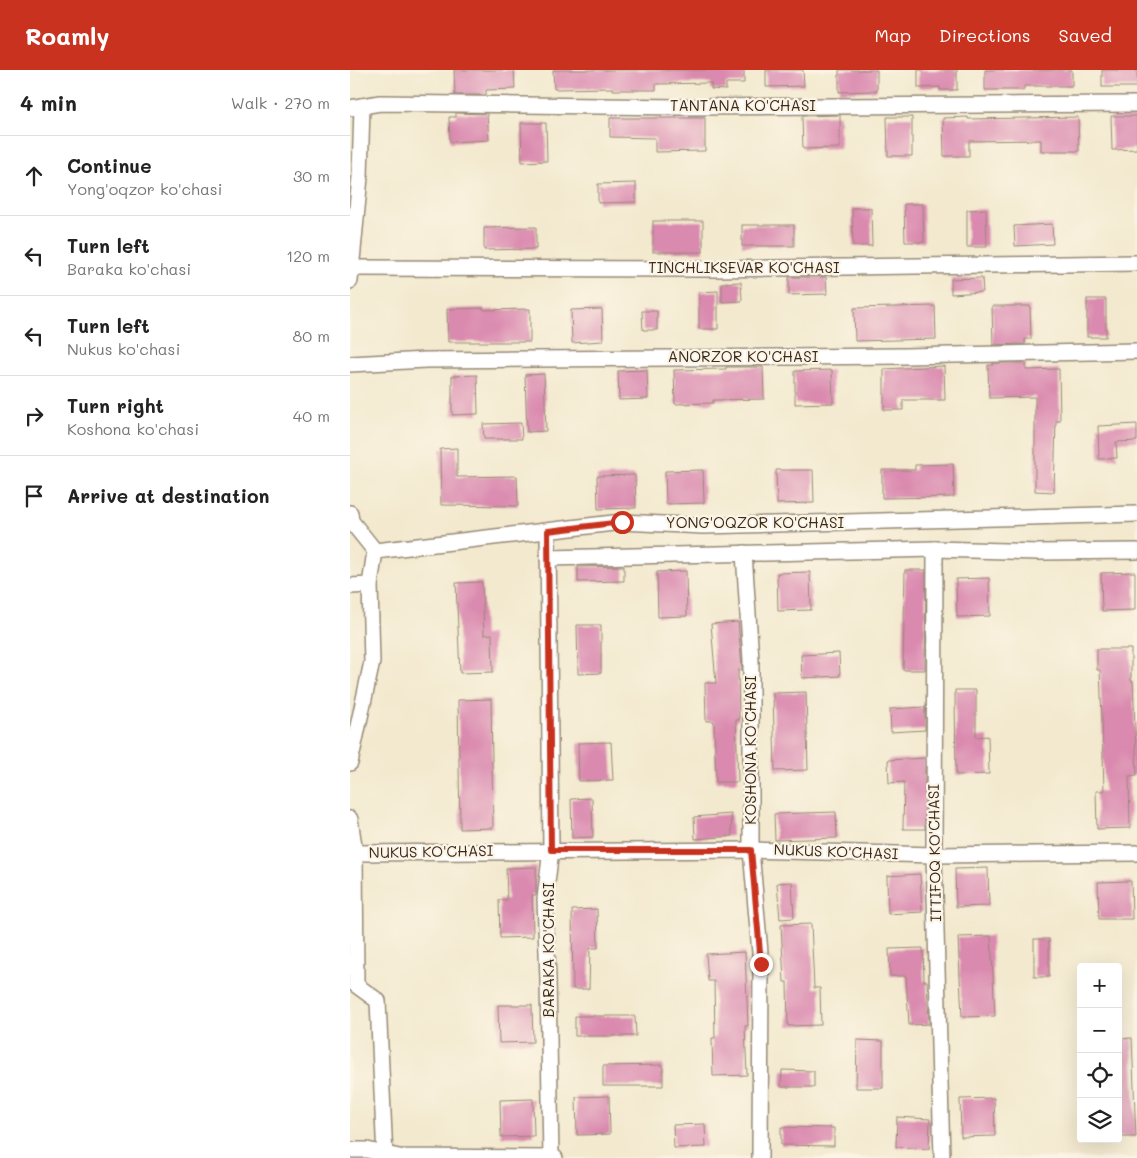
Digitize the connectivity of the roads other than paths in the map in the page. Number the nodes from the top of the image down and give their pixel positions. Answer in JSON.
{"nodes":[{"id":1,"x":1137,"y":104,"type":"edge"},
{"id":2,"x":356,"y":107,"type":"edge"},
{"id":3,"x":1137,"y":263,"type":"edge"},
{"id":4,"x":351,"y":275,"type":"edge"},
{"id":5,"x":1137,"y":351,"type":"edge"},
{"id":6,"x":350,"y":364,"type":"edge"},
{"id":7,"x":350,"y":513,"type":"edge"},
{"id":8,"x":1137,"y":514,"type":"edge"},
{"id":9,"x":548,"y":531,"type":"junction"},
{"id":10,"x":935,"y":549,"type":"junction"},
{"id":11,"x":1137,"y":551,"type":"edge"},
{"id":12,"x":376,"y":552,"type":"junction"},
{"id":13,"x":744,"y":553,"type":"junction"},
{"id":14,"x":548,"y":558,"type":"junction"},
{"id":15,"x":370,"y":585,"type":"junction"},
{"id":16,"x":350,"y":586,"type":"edge"},
{"id":17,"x":350,"y":763,"type":"edge"},
{"id":18,"x":350,"y":819,"type":"edge"},
{"id":19,"x":551,"y":850,"type":"junction"},
{"id":20,"x":751,"y":850,"type":"junction"},
{"id":21,"x":355,"y":853,"type":"junction"},
{"id":22,"x":1137,"y":854,"type":"edge"},
{"id":23,"x":934,"y":855,"type":"junction"},
{"id":24,"x":350,"y":1150,"type":"edge"},
{"id":25,"x":385,"y":1156,"type":"edge"},
{"id":26,"x":551,"y":1158,"type":"edge"},
{"id":27,"x":555,"y":1158,"type":"edge"},
{"id":28,"x":760,"y":1158,"type":"edge"},
{"id":29,"x":942,"y":1158,"type":"edge"}],
"edges":[{"from":1,"to":2,"type":"street","name":"TANTANA KO'CHASI"},
{"from":2,"to":4,"type":"street"},
{"from":3,"to":4,"type":"street","name":"TINCHLIKSEVAR KO'CHASI"},
{"from":5,"to":6,"type":"street","name":"ANORZOR KO'CHASI"},
{"from":7,"to":12,"type":"street"},
{"from":8,"to":9,"type":"street","name":"YONG'OQZOR KO'CHASI"},
{"from":9,"to":12,"type":"street","name":"YONG'OQZOR KO'CHASI"},
{"from":9,"to":14,"type":"street","name":"BARAKA KO'CHASI"},
{"from":10,"to":11,"type":"street"},
{"from":10,"to":13,"type":"street"},
{"from":10,"to":23,"type":"street","name":"ITTIFOQ KO'CHASI"},
{"from":12,"to":15,"type":"street"},
{"from":13,"to":14,"type":"street"},
{"from":13,"to":20,"type":"street","name":"KOSHONA KO'CHASI"},
{"from":14,"to":19,"type":"street","name":"BARAKA KO'CHASI"},
{"from":15,"to":16,"type":"street"},
{"from":15,"to":17,"type":"street"},
{"from":18,"to":21,"type":"street"},
{"from":19,"to":20,"type":"street","name":"NUKUS KO'CHASI"},
{"from":19,"to":21,"type":"street","name":"NUKUS KO'CHASI"},
{"from":19,"to":26,"type":"street","name":"BARAKA KO'CHASI"},
{"from":20,"to":23,"type":"street","name":"NUKUS KO'CHASI"},
{"from":20,"to":28,"type":"street","name":"KOSHONA KO'CHASI"},
{"from":21,"to":25,"type":"street"},
{"from":22,"to":23,"type":"street","name":"NUKUS KO'CHASI"},
{"from":23,"to":29,"type":"street","name":"ITTIFOQ KO'CHASI"},
{"from":24,"to":25,"type":"street"},
{"from":25,"to":26,"type":"street"},
{"from":26,"to":27,"type":"street"}]}
